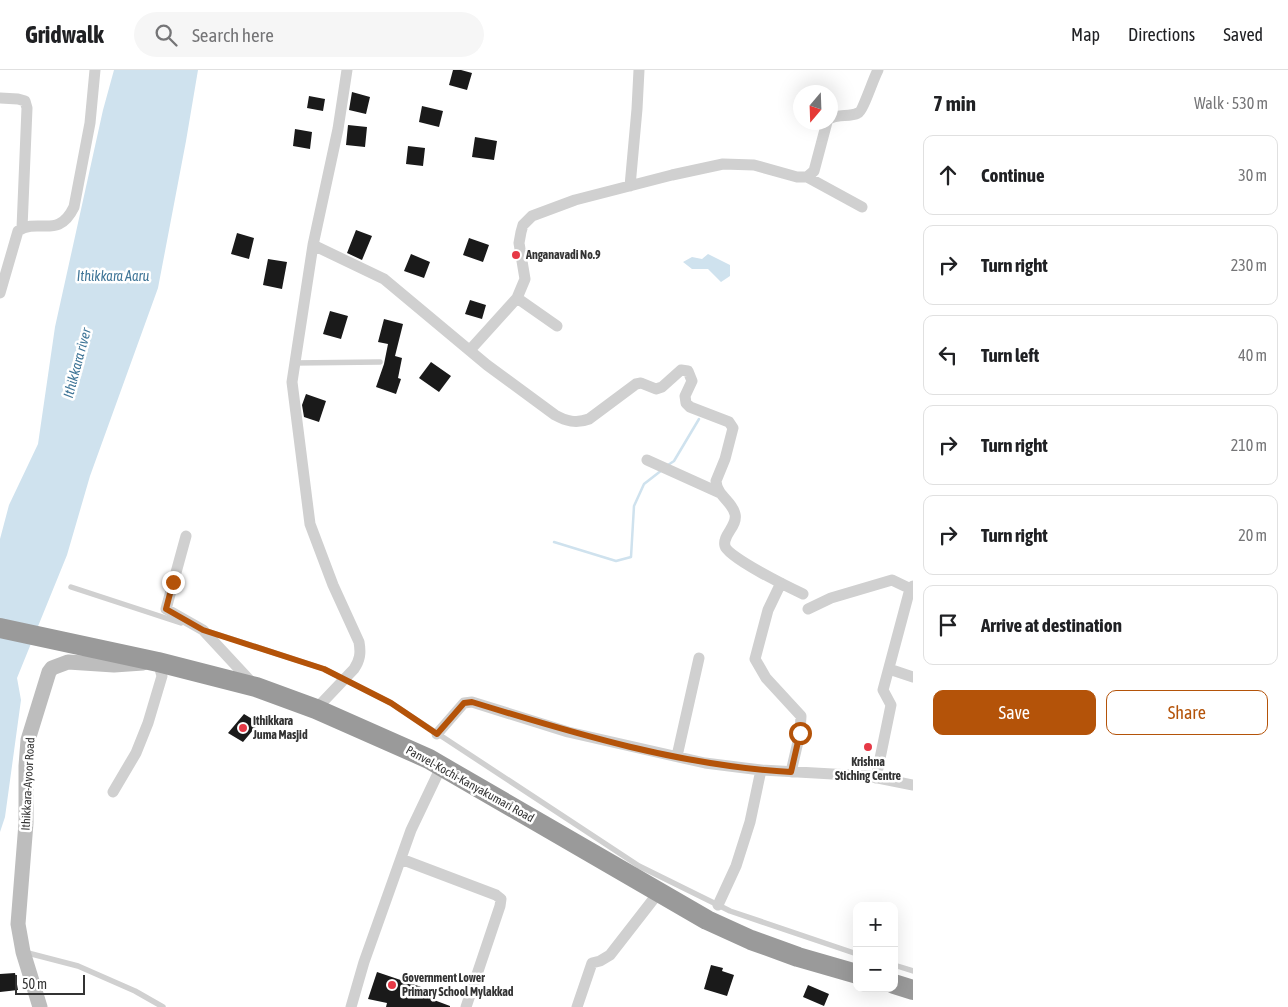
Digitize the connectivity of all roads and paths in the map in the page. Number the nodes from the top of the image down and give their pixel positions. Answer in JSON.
{"nodes":[{"id":1,"x":95,"y":70,"type":"edge"},
{"id":2,"x":347,"y":70,"type":"edge"},
{"id":3,"x":638,"y":70,"type":"edge"},
{"id":4,"x":878,"y":70,"type":"edge"},
{"id":5,"x":0,"y":98,"type":"edge"},
{"id":6,"x":838,"y":116,"type":"edge"},
{"id":7,"x":825,"y":130,"type":"edge"},
{"id":8,"x":807,"y":177,"type":"junction"},
{"id":9,"x":630,"y":186,"type":"junction"},
{"id":10,"x":862,"y":207,"type":"dead end"},
{"id":11,"x":22,"y":228,"type":"junction"},
{"id":12,"x":313,"y":245,"type":"junction"},
{"id":13,"x":0,"y":293,"type":"edge"},
{"id":14,"x":517,"y":298,"type":"junction"},
{"id":15,"x":556,"y":326,"type":"dead end"},
{"id":16,"x":470,"y":350,"type":"junction"},
{"id":17,"x":380,"y":362,"type":"dead end"},
{"id":18,"x":294,"y":363,"type":"junction"},
{"id":19,"x":648,"y":460,"type":"dead end"},
{"id":20,"x":720,"y":493,"type":"junction"},
{"id":21,"x":186,"y":536,"type":"dead end"},
{"id":22,"x":780,"y":583,"type":"junction"},
{"id":23,"x":71,"y":587,"type":"dead end"},
{"id":24,"x":912,"y":589,"type":"edge"},
{"id":25,"x":803,"y":594,"type":"dead end"},
{"id":26,"x":808,"y":608,"type":"dead end"},
{"id":27,"x":0,"y":628,"type":"edge"},
{"id":28,"x":203,"y":630,"type":"junction"},
{"id":29,"x":699,"y":658,"type":"dead end"},
{"id":30,"x":158,"y":662,"type":"junction"},
{"id":31,"x":889,"y":669,"type":"junction"},
{"id":32,"x":913,"y":676,"type":"edge"},
{"id":33,"x":344,"y":679,"type":"junction"},
{"id":34,"x":256,"y":687,"type":"junction"},
{"id":35,"x":316,"y":709,"type":"junction"},
{"id":36,"x":437,"y":734,"type":"junction"},
{"id":37,"x":677,"y":756,"type":"junction"},
{"id":38,"x":441,"y":767,"type":"junction"},
{"id":39,"x":761,"y":770,"type":"junction"},
{"id":40,"x":791,"y":772,"type":"junction"},
{"id":41,"x":876,"y":778,"type":"junction"},
{"id":42,"x":913,"y":785,"type":"edge"},
{"id":43,"x":113,"y":792,"type":"dead end"},
{"id":44,"x":401,"y":859,"type":"junction"},
{"id":45,"x":659,"y":892,"type":"junction"},
{"id":46,"x":718,"y":905,"type":"junction"},
{"id":47,"x":23,"y":952,"type":"junction"},
{"id":48,"x":853,"y":953,"type":"edge"},
{"id":49,"x":898,"y":966,"type":"edge"},
{"id":50,"x":913,"y":971,"type":"edge"},
{"id":51,"x":853,"y":973,"type":"edge"},
{"id":52,"x":898,"y":985,"type":"edge"},
{"id":53,"x":913,"y":990,"type":"edge"},
{"id":54,"x":40,"y":1007,"type":"edge"},
{"id":55,"x":163,"y":1007,"type":"edge"},
{"id":56,"x":350,"y":1007,"type":"edge"},
{"id":57,"x":466,"y":1007,"type":"edge"},
{"id":58,"x":577,"y":1007,"type":"edge"}],
"edges":[{"from":1,"to":11,"type":"street"},
{"from":2,"to":12,"type":"street"},
{"from":3,"to":9,"type":"street"},
{"from":4,"to":6,"type":"street"},
{"from":5,"to":11,"type":"street"},
{"from":7,"to":8,"type":"street"},
{"from":8,"to":9,"type":"street"},
{"from":8,"to":10,"type":"street"},
{"from":9,"to":14,"type":"street"},
{"from":11,"to":13,"type":"street"},
{"from":12,"to":16,"type":"street"},
{"from":12,"to":18,"type":"street"},
{"from":14,"to":15,"type":"street"},
{"from":14,"to":16,"type":"street"},
{"from":16,"to":20,"type":"street"},
{"from":17,"to":18,"type":"lane"},
{"from":18,"to":33,"type":"street"},
{"from":19,"to":20,"type":"street"},
{"from":20,"to":22,"type":"street"},
{"from":21,"to":28,"type":"street"},
{"from":22,"to":25,"type":"street"},
{"from":22,"to":40,"type":"street"},
{"from":23,"to":28,"type":"lane"},
{"from":24,"to":26,"type":"street"},
{"from":24,"to":31,"type":"street"},
{"from":27,"to":30,"type":"highway","name":"Panvel-Kochi-Kanyakumari Road"},
{"from":28,"to":33,"type":"lane"},
{"from":28,"to":34,"type":"street"},
{"from":29,"to":37,"type":"street"},
{"from":30,"to":34,"type":"highway","name":"Panvel-Kochi-Kanyakumari Road"},
{"from":30,"to":43,"type":"street"},
{"from":30,"to":47,"type":"main road","name":"Ithikkara-Ayoor Road"},
{"from":31,"to":32,"type":"street"},
{"from":31,"to":41,"type":"street"},
{"from":33,"to":35,"type":"street"},
{"from":33,"to":36,"type":"lane"},
{"from":34,"to":35,"type":"highway","name":"Panvel-Kochi-Kanyakumari Road"},
{"from":35,"to":38,"type":"highway","name":"Panvel-Kochi-Kanyakumari Road"},
{"from":36,"to":37,"type":"street"},
{"from":36,"to":46,"type":"lane"},
{"from":37,"to":39,"type":"street"},
{"from":38,"to":44,"type":"street"},
{"from":38,"to":45,"type":"highway","name":"Panvel-Kochi-Kanyakumari Road"},
{"from":39,"to":40,"type":"street"},
{"from":39,"to":46,"type":"street"},
{"from":40,"to":41,"type":"street"},
{"from":41,"to":42,"type":"street"},
{"from":44,"to":56,"type":"street"},
{"from":44,"to":57,"type":"street"},
{"from":45,"to":51,"type":"highway","name":"Panvel-Kochi-Kanyakumari Road"},
{"from":45,"to":58,"type":"street"},
{"from":46,"to":48,"type":"lane"},
{"from":47,"to":54,"type":"main road","name":"Ithikkara-Ayoor Road"},
{"from":47,"to":55,"type":"lane"},
{"from":49,"to":50,"type":"lane"},
{"from":52,"to":53,"type":"highway"}]}
